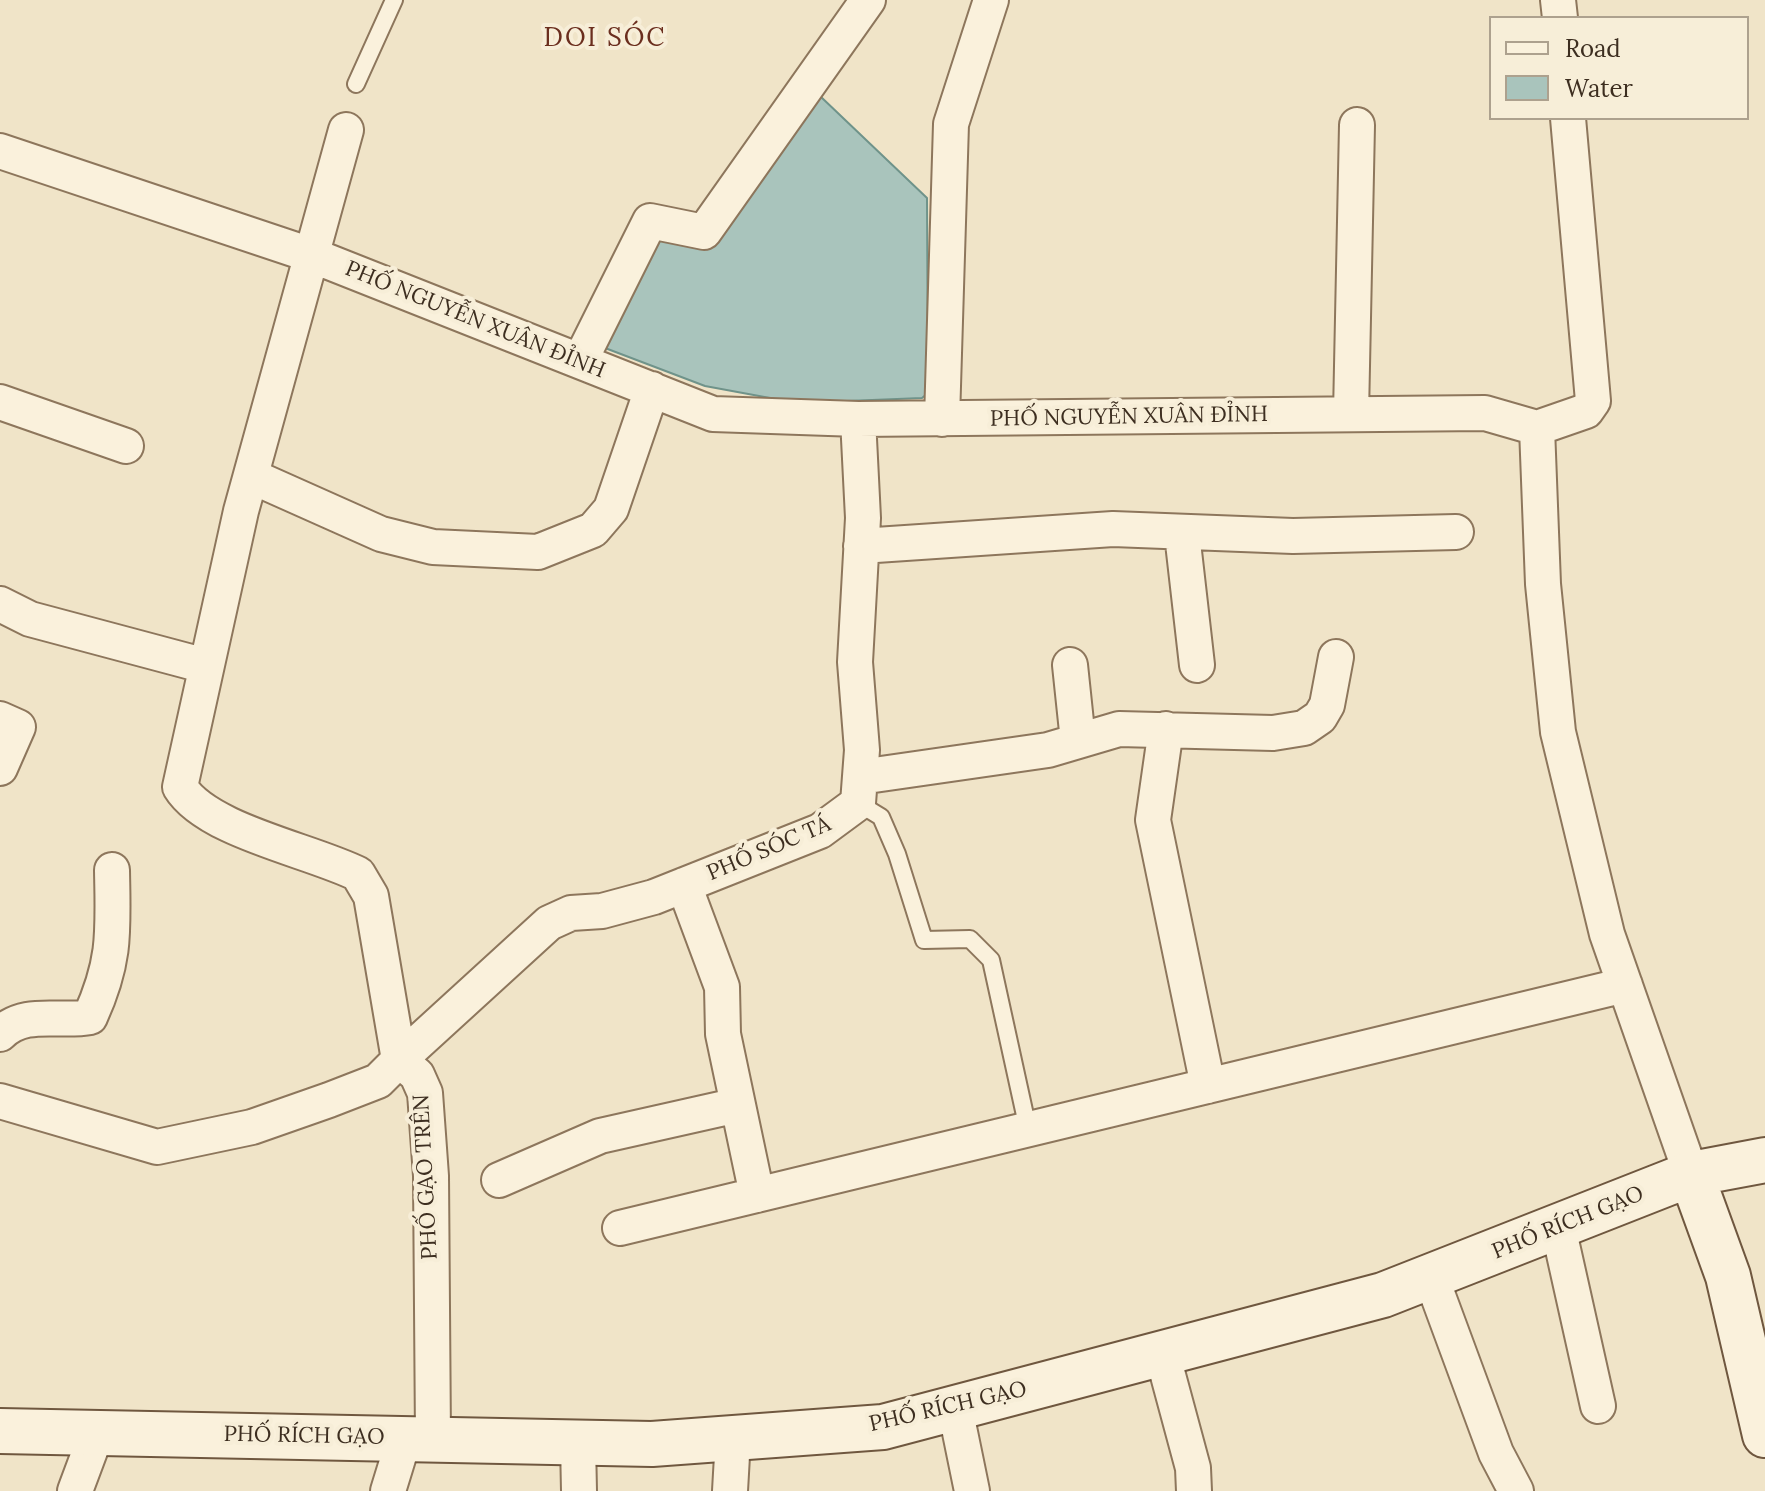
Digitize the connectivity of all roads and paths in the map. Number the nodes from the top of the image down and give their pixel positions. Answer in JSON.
{"nodes":[{"id":1,"x":394,"y":0,"type":"edge"},
{"id":2,"x":868,"y":0,"type":"edge"},
{"id":3,"x":991,"y":0,"type":"edge"},
{"id":4,"x":356,"y":84,"type":"dead end"},
{"id":5,"x":1568,"y":120,"type":"edge"},
{"id":6,"x":1357,"y":125,"type":"dead end"},
{"id":7,"x":346,"y":130,"type":"dead end"},
{"id":8,"x":0,"y":151,"type":"edge"},
{"id":9,"x":314,"y":256,"type":"junction"},
{"id":10,"x":580,"y":361,"type":"junction"},
{"id":11,"x":652,"y":389,"type":"junction"},
{"id":12,"x":0,"y":402,"type":"edge"},
{"id":13,"x":1351,"y":414,"type":"junction"},
{"id":14,"x":858,"y":419,"type":"junction"},
{"id":15,"x":942,"y":419,"type":"junction"},
{"id":16,"x":1537,"y":428,"type":"junction"},
{"id":17,"x":126,"y":446,"type":"dead end"},
{"id":18,"x":251,"y":476,"type":"junction"},
{"id":19,"x":1456,"y":532,"type":"dead end"},
{"id":20,"x":1182,"y":534,"type":"junction"},
{"id":21,"x":861,"y":546,"type":"junction"},
{"id":22,"x":0,"y":604,"type":"edge"},
{"id":23,"x":1336,"y":657,"type":"dead end"},
{"id":24,"x":1070,"y":665,"type":"dead end"},
{"id":25,"x":1197,"y":665,"type":"dead end"},
{"id":26,"x":206,"y":666,"type":"junction"},
{"id":27,"x":0,"y":719,"type":"edge"},
{"id":28,"x":1166,"y":729,"type":"junction"},
{"id":29,"x":1078,"y":741,"type":"junction"},
{"id":30,"x":0,"y":768,"type":"edge"},
{"id":31,"x":859,"y":790,"type":"junction"},
{"id":32,"x":112,"y":870,"type":"dead end"},
{"id":33,"x":684,"y":885,"type":"junction"},
{"id":34,"x":1625,"y":985,"type":"junction"},
{"id":35,"x":0,"y":1034,"type":"edge"},
{"id":36,"x":399,"y":1060,"type":"junction"},
{"id":37,"x":1208,"y":1086,"type":"junction"},
{"id":38,"x":0,"y":1101,"type":"edge"},
{"id":39,"x":738,"y":1105,"type":"junction"},
{"id":40,"x":1028,"y":1129,"type":"junction"},
{"id":41,"x":1765,"y":1160,"type":"edge"},
{"id":42,"x":1691,"y":1174,"type":"junction"},
{"id":43,"x":499,"y":1180,"type":"dead end"},
{"id":44,"x":757,"y":1195,"type":"junction"},
{"id":45,"x":1558,"y":1227,"type":"junction"},
{"id":46,"x":620,"y":1228,"type":"dead end"},
{"id":47,"x":1431,"y":1277,"type":"junction"},
{"id":48,"x":1162,"y":1353,"type":"junction"},
{"id":49,"x":1598,"y":1406,"type":"dead end"},
{"id":50,"x":955,"y":1408,"type":"junction"},
{"id":51,"x":0,"y":1431,"type":"edge"},
{"id":52,"x":97,"y":1432,"type":"junction"},
{"id":53,"x":1765,"y":1435,"type":"edge"},
{"id":54,"x":733,"y":1438,"type":"junction"},
{"id":55,"x":418,"y":1439,"type":"junction"},
{"id":56,"x":578,"y":1443,"type":"junction"},
{"id":57,"x":75,"y":1491,"type":"edge"},
{"id":58,"x":388,"y":1491,"type":"edge"},
{"id":59,"x":579,"y":1491,"type":"edge"},
{"id":60,"x":730,"y":1491,"type":"edge"},
{"id":61,"x":972,"y":1491,"type":"edge"},
{"id":62,"x":1194,"y":1491,"type":"edge"},
{"id":63,"x":1516,"y":1491,"type":"edge"}],
"edges":[{"from":1,"to":4,"type":"lane"},
{"from":2,"to":10,"type":"street"},
{"from":3,"to":15,"type":"street"},
{"from":5,"to":16,"type":"street"},
{"from":6,"to":13,"type":"street"},
{"from":7,"to":9,"type":"street"},
{"from":8,"to":9,"type":"street","name":"PHỐ NGUYỄN XUÂN ĐỈNH"},
{"from":9,"to":10,"type":"street","name":"PHỐ NGUYỄN XUÂN ĐỈNH"},
{"from":9,"to":18,"type":"street"},
{"from":10,"to":11,"type":"street","name":"PHỐ NGUYỄN XUÂN ĐỈNH"},
{"from":11,"to":14,"type":"street","name":"PHỐ NGUYỄN XUÂN ĐỈNH"},
{"from":11,"to":18,"type":"street"},
{"from":12,"to":17,"type":"street"},
{"from":13,"to":15,"type":"street","name":"PHỐ NGUYỄN XUÂN ĐỈNH"},
{"from":13,"to":16,"type":"street","name":"PHỐ NGUYỄN XUÂN ĐỈNH"},
{"from":14,"to":15,"type":"street","name":"PHỐ NGUYỄN XUÂN ĐỈNH"},
{"from":14,"to":21,"type":"street"},
{"from":16,"to":34,"type":"street"},
{"from":18,"to":26,"type":"street"},
{"from":19,"to":20,"type":"street"},
{"from":20,"to":21,"type":"street"},
{"from":20,"to":25,"type":"street"},
{"from":21,"to":31,"type":"street"},
{"from":22,"to":26,"type":"street"},
{"from":23,"to":28,"type":"street"},
{"from":24,"to":29,"type":"street"},
{"from":26,"to":36,"type":"street"},
{"from":27,"to":30,"type":"street"},
{"from":28,"to":29,"type":"street"},
{"from":28,"to":37,"type":"street"},
{"from":29,"to":31,"type":"street"},
{"from":31,"to":33,"type":"street","name":"PHỐ SÓC TÁ"},
{"from":31,"to":40,"type":"lane"},
{"from":32,"to":35,"type":"street"},
{"from":33,"to":36,"type":"street","name":"PHỐ SÓC TÁ"},
{"from":33,"to":39,"type":"street"},
{"from":34,"to":37,"type":"street"},
{"from":34,"to":42,"type":"street"},
{"from":36,"to":38,"type":"street","name":"PHỐ GẠO TRÊN"},
{"from":36,"to":55,"type":"street","name":"PHỐ GẠO TRÊN"},
{"from":37,"to":40,"type":"street"},
{"from":39,"to":43,"type":"street"},
{"from":39,"to":44,"type":"street"},
{"from":40,"to":44,"type":"street"},
{"from":41,"to":42,"type":"street","name":"PHỐ RÍCH GẠO"},
{"from":42,"to":45,"type":"street","name":"PHỐ RÍCH GẠO"},
{"from":42,"to":53,"type":"street"},
{"from":44,"to":46,"type":"street"},
{"from":45,"to":47,"type":"street","name":"PHỐ RÍCH GẠO"},
{"from":45,"to":49,"type":"street"},
{"from":47,"to":48,"type":"street","name":"PHỐ RÍCH GẠO"},
{"from":47,"to":63,"type":"street"},
{"from":48,"to":50,"type":"street","name":"PHỐ RÍCH GẠO"},
{"from":48,"to":62,"type":"street"},
{"from":50,"to":54,"type":"street","name":"PHỐ RÍCH GẠO"},
{"from":50,"to":61,"type":"street"},
{"from":51,"to":52,"type":"street","name":"PHỐ RÍCH GẠO"},
{"from":52,"to":55,"type":"street","name":"PHỐ RÍCH GẠO"},
{"from":52,"to":57,"type":"street"},
{"from":54,"to":56,"type":"street","name":"PHỐ RÍCH GẠO"},
{"from":54,"to":60,"type":"street"},
{"from":55,"to":56,"type":"street","name":"PHỐ RÍCH GẠO"},
{"from":55,"to":58,"type":"street","name":"PHỐ GẠO TRÊN"},
{"from":56,"to":59,"type":"street"}]}
